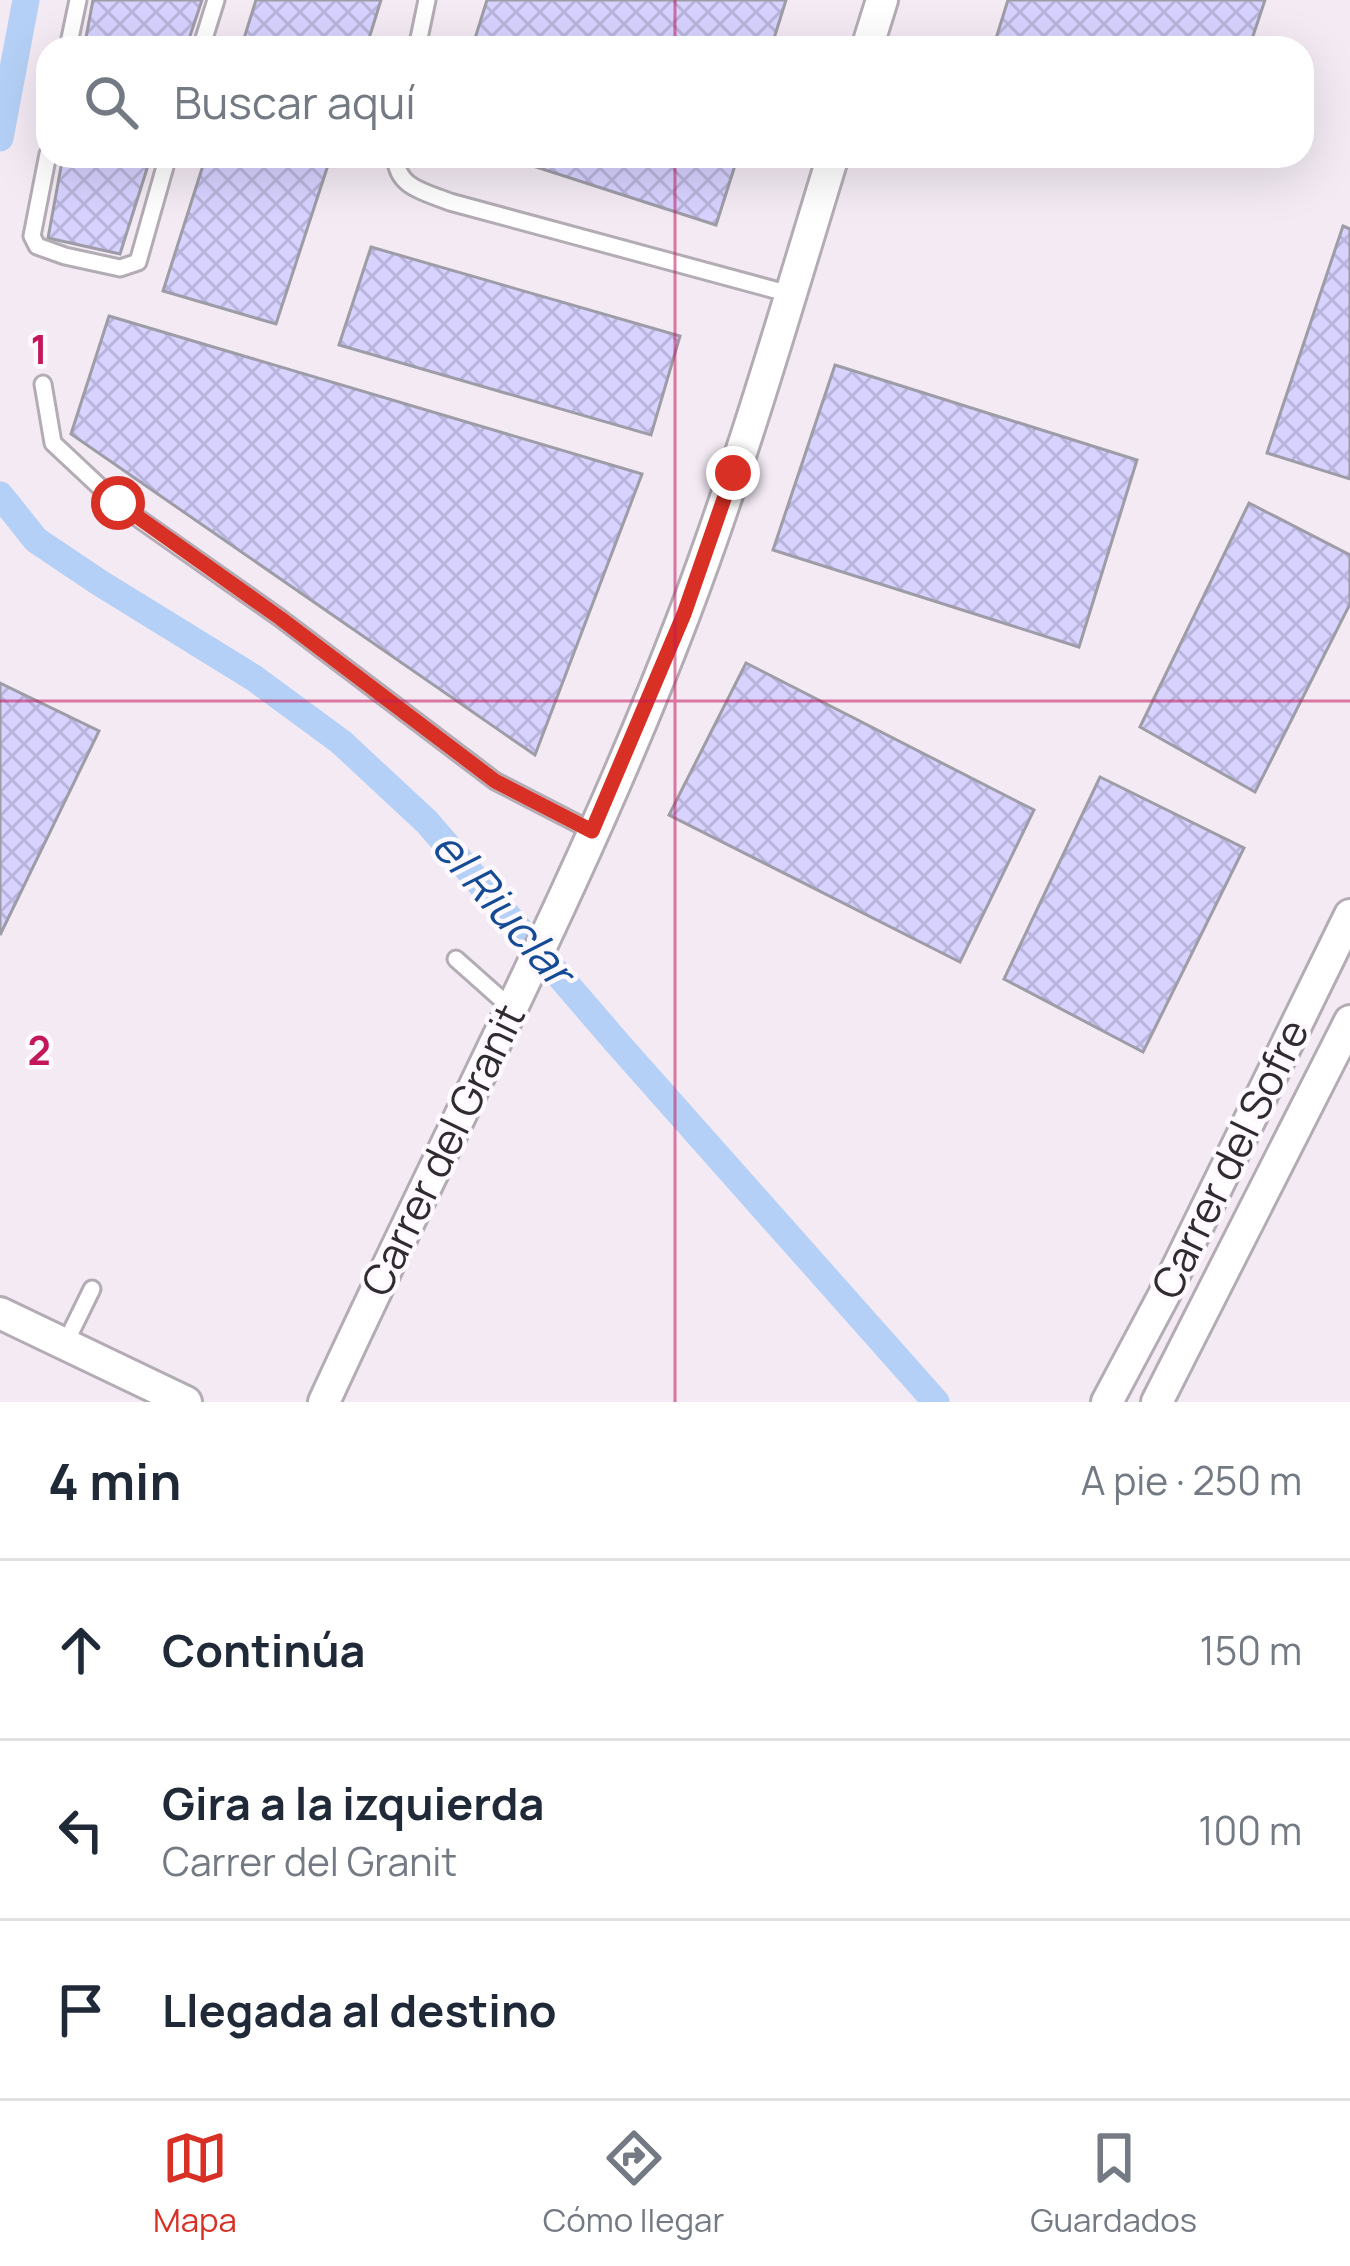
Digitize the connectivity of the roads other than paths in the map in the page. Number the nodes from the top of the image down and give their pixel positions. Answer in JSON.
{"nodes":[{"id":1,"x":77,"y":0,"type":"edge"},
{"id":2,"x":216,"y":0,"type":"edge"},
{"id":3,"x":427,"y":0,"type":"edge"},
{"id":4,"x":882,"y":0,"type":"edge"},
{"id":5,"x":70,"y":36,"type":"edge"},
{"id":6,"x":205,"y":36,"type":"edge"},
{"id":7,"x":420,"y":36,"type":"edge"},
{"id":8,"x":871,"y":36,"type":"edge"},
{"id":9,"x":45,"y":168,"type":"edge"},
{"id":10,"x":165,"y":168,"type":"edge"},
{"id":11,"x":396,"y":168,"type":"edge"},
{"id":12,"x":829,"y":168,"type":"edge"},
{"id":13,"x":790,"y":294,"type":"junction"},
{"id":14,"x":43,"y":384,"type":"dead end"},
{"id":15,"x":592,"y":831,"type":"junction"},
{"id":16,"x":1350,"y":915,"type":"edge"},
{"id":17,"x":456,"y":959,"type":"dead end"},
{"id":18,"x":515,"y":1000,"type":"junction"},
{"id":19,"x":1350,"y":1021,"type":"edge"},
{"id":20,"x":92,"y":1289,"type":"dead end"},
{"id":21,"x":0,"y":1313,"type":"edge"},
{"id":22,"x":65,"y":1344,"type":"junction"},
{"id":23,"x":186,"y":1402,"type":"edge"},
{"id":24,"x":324,"y":1402,"type":"edge"},
{"id":25,"x":1107,"y":1402,"type":"edge"},
{"id":26,"x":1157,"y":1402,"type":"edge"}],
"edges":[{"from":1,"to":5,"type":"lane"},
{"from":2,"to":6,"type":"lane"},
{"from":3,"to":7,"type":"lane"},
{"from":4,"to":8,"type":"street"},
{"from":9,"to":10,"type":"lane"},
{"from":11,"to":13,"type":"lane"},
{"from":12,"to":13,"type":"street","name":"Carrer del Granit"},
{"from":13,"to":15,"type":"street","name":"Carrer del Granit"},
{"from":14,"to":15,"type":"lane"},
{"from":15,"to":18,"type":"street","name":"Carrer del Granit"},
{"from":16,"to":25,"type":"street","name":"Carrer del Sofre"},
{"from":17,"to":18,"type":"lane"},
{"from":18,"to":24,"type":"street","name":"Carrer del Granit"},
{"from":19,"to":26,"type":"street","name":"Carrer del Sofre"},
{"from":20,"to":22,"type":"lane"},
{"from":21,"to":22,"type":"street"},
{"from":22,"to":23,"type":"street"}]}
